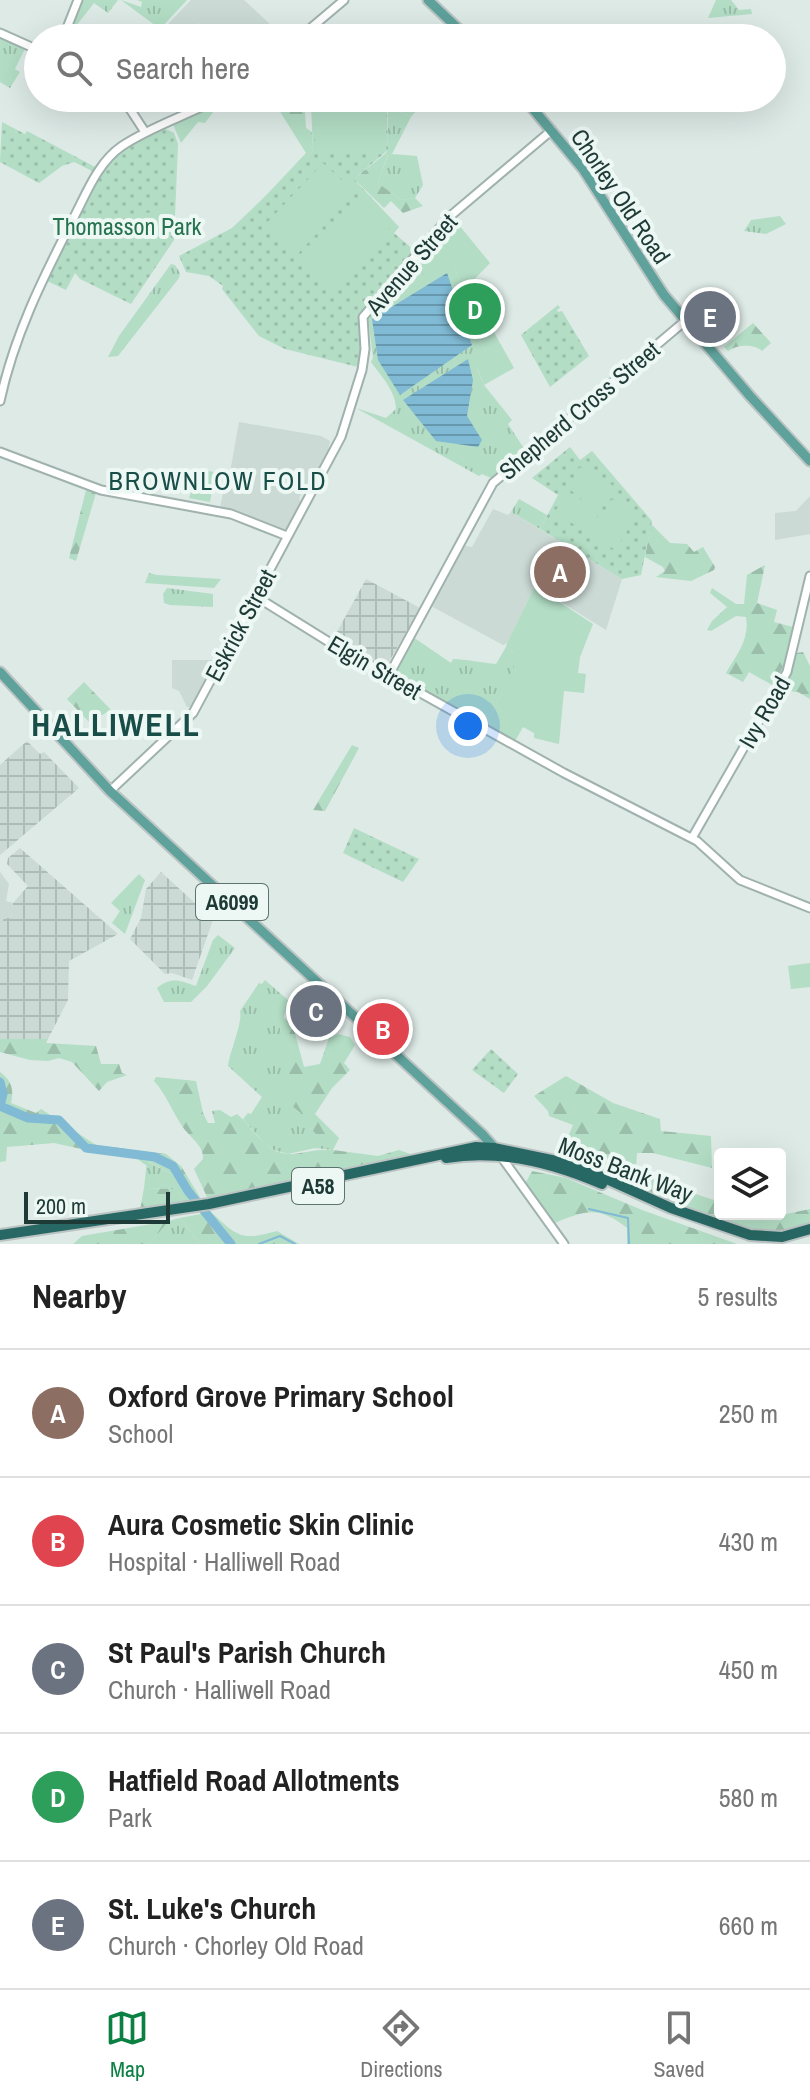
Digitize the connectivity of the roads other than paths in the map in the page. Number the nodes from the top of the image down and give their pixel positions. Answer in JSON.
{"nodes":[{"id":1,"x":78,"y":0,"type":"edge"},
{"id":2,"x":344,"y":0,"type":"edge"},
{"id":3,"x":428,"y":0,"type":"edge"},
{"id":4,"x":69,"y":24,"type":"edge"},
{"id":5,"x":316,"y":24,"type":"edge"},
{"id":6,"x":453,"y":24,"type":"edge"},
{"id":7,"x":0,"y":33,"type":"edge"},
{"id":8,"x":24,"y":44,"type":"edge"},
{"id":9,"x":132,"y":112,"type":"edge"},
{"id":10,"x":189,"y":112,"type":"edge"},
{"id":11,"x":536,"y":112,"type":"edge"},
{"id":12,"x":552,"y":130,"type":"junction"},
{"id":13,"x":145,"y":132,"type":"junction"},
{"id":14,"x":685,"y":321,"type":"junction"},
{"id":15,"x":0,"y":401,"type":"edge"},
{"id":16,"x":341,"y":437,"type":"joint"},
{"id":17,"x":0,"y":452,"type":"edge"},
{"id":18,"x":810,"y":461,"type":"edge"},
{"id":19,"x":287,"y":536,"type":"junction"},
{"id":20,"x":810,"y":576,"type":"edge"},
{"id":21,"x":255,"y":596,"type":"junction"},
{"id":22,"x":0,"y":672,"type":"edge"},
{"id":23,"x":389,"y":675,"type":"junction"},
{"id":24,"x":110,"y":791,"type":"junction"},
{"id":25,"x":692,"y":838,"type":"junction"},
{"id":26,"x":810,"y":908,"type":"edge"},
{"id":27,"x":493,"y":1150,"type":"junction"},
{"id":28,"x":810,"y":1232,"type":"edge"},
{"id":29,"x":0,"y":1238,"type":"edge"},
{"id":30,"x":564,"y":1244,"type":"edge"}],
"edges":[{"from":1,"to":4,"type":"street"},
{"from":2,"to":5,"type":"street"},
{"from":3,"to":6,"type":"main road"},
{"from":7,"to":8,"type":"street"},
{"from":9,"to":13,"type":"street"},
{"from":10,"to":13,"type":"street"},
{"from":11,"to":12,"type":"main road","name":"Chorley Old Road"},
{"from":12,"to":14,"type":"main road","name":"Chorley Old Road"},
{"from":12,"to":16,"type":"street","name":"Avenue Street"},
{"from":13,"to":15,"type":"street"},
{"from":14,"to":18,"type":"main road","name":"Chorley Old Road"},
{"from":14,"to":23,"type":"street","name":"Shepherd Cross Street"},
{"from":16,"to":19,"type":"street","name":"Eskrick Street"},
{"from":17,"to":19,"type":"street"},
{"from":19,"to":21,"type":"street","name":"Eskrick Street"},
{"from":20,"to":25,"type":"street","name":"Ivy Road"},
{"from":21,"to":23,"type":"street","name":"Elgin Street"},
{"from":21,"to":24,"type":"street","name":"Eskrick Street"},
{"from":22,"to":24,"type":"main road","number":"A6099"},
{"from":23,"to":25,"type":"street","name":"Elgin Street"},
{"from":24,"to":27,"type":"main road","number":"A6099"},
{"from":25,"to":26,"type":"street","name":"Elgin Street"},
{"from":27,"to":28,"type":"highway","name":"Moss Bank Way","number":"A58"},
{"from":27,"to":29,"type":"highway","name":"Moss Bank Way","number":"A58"},
{"from":27,"to":29,"type":"highway","name":"Moss Bank Way","number":"A58"},
{"from":27,"to":30,"type":"street"}]}
